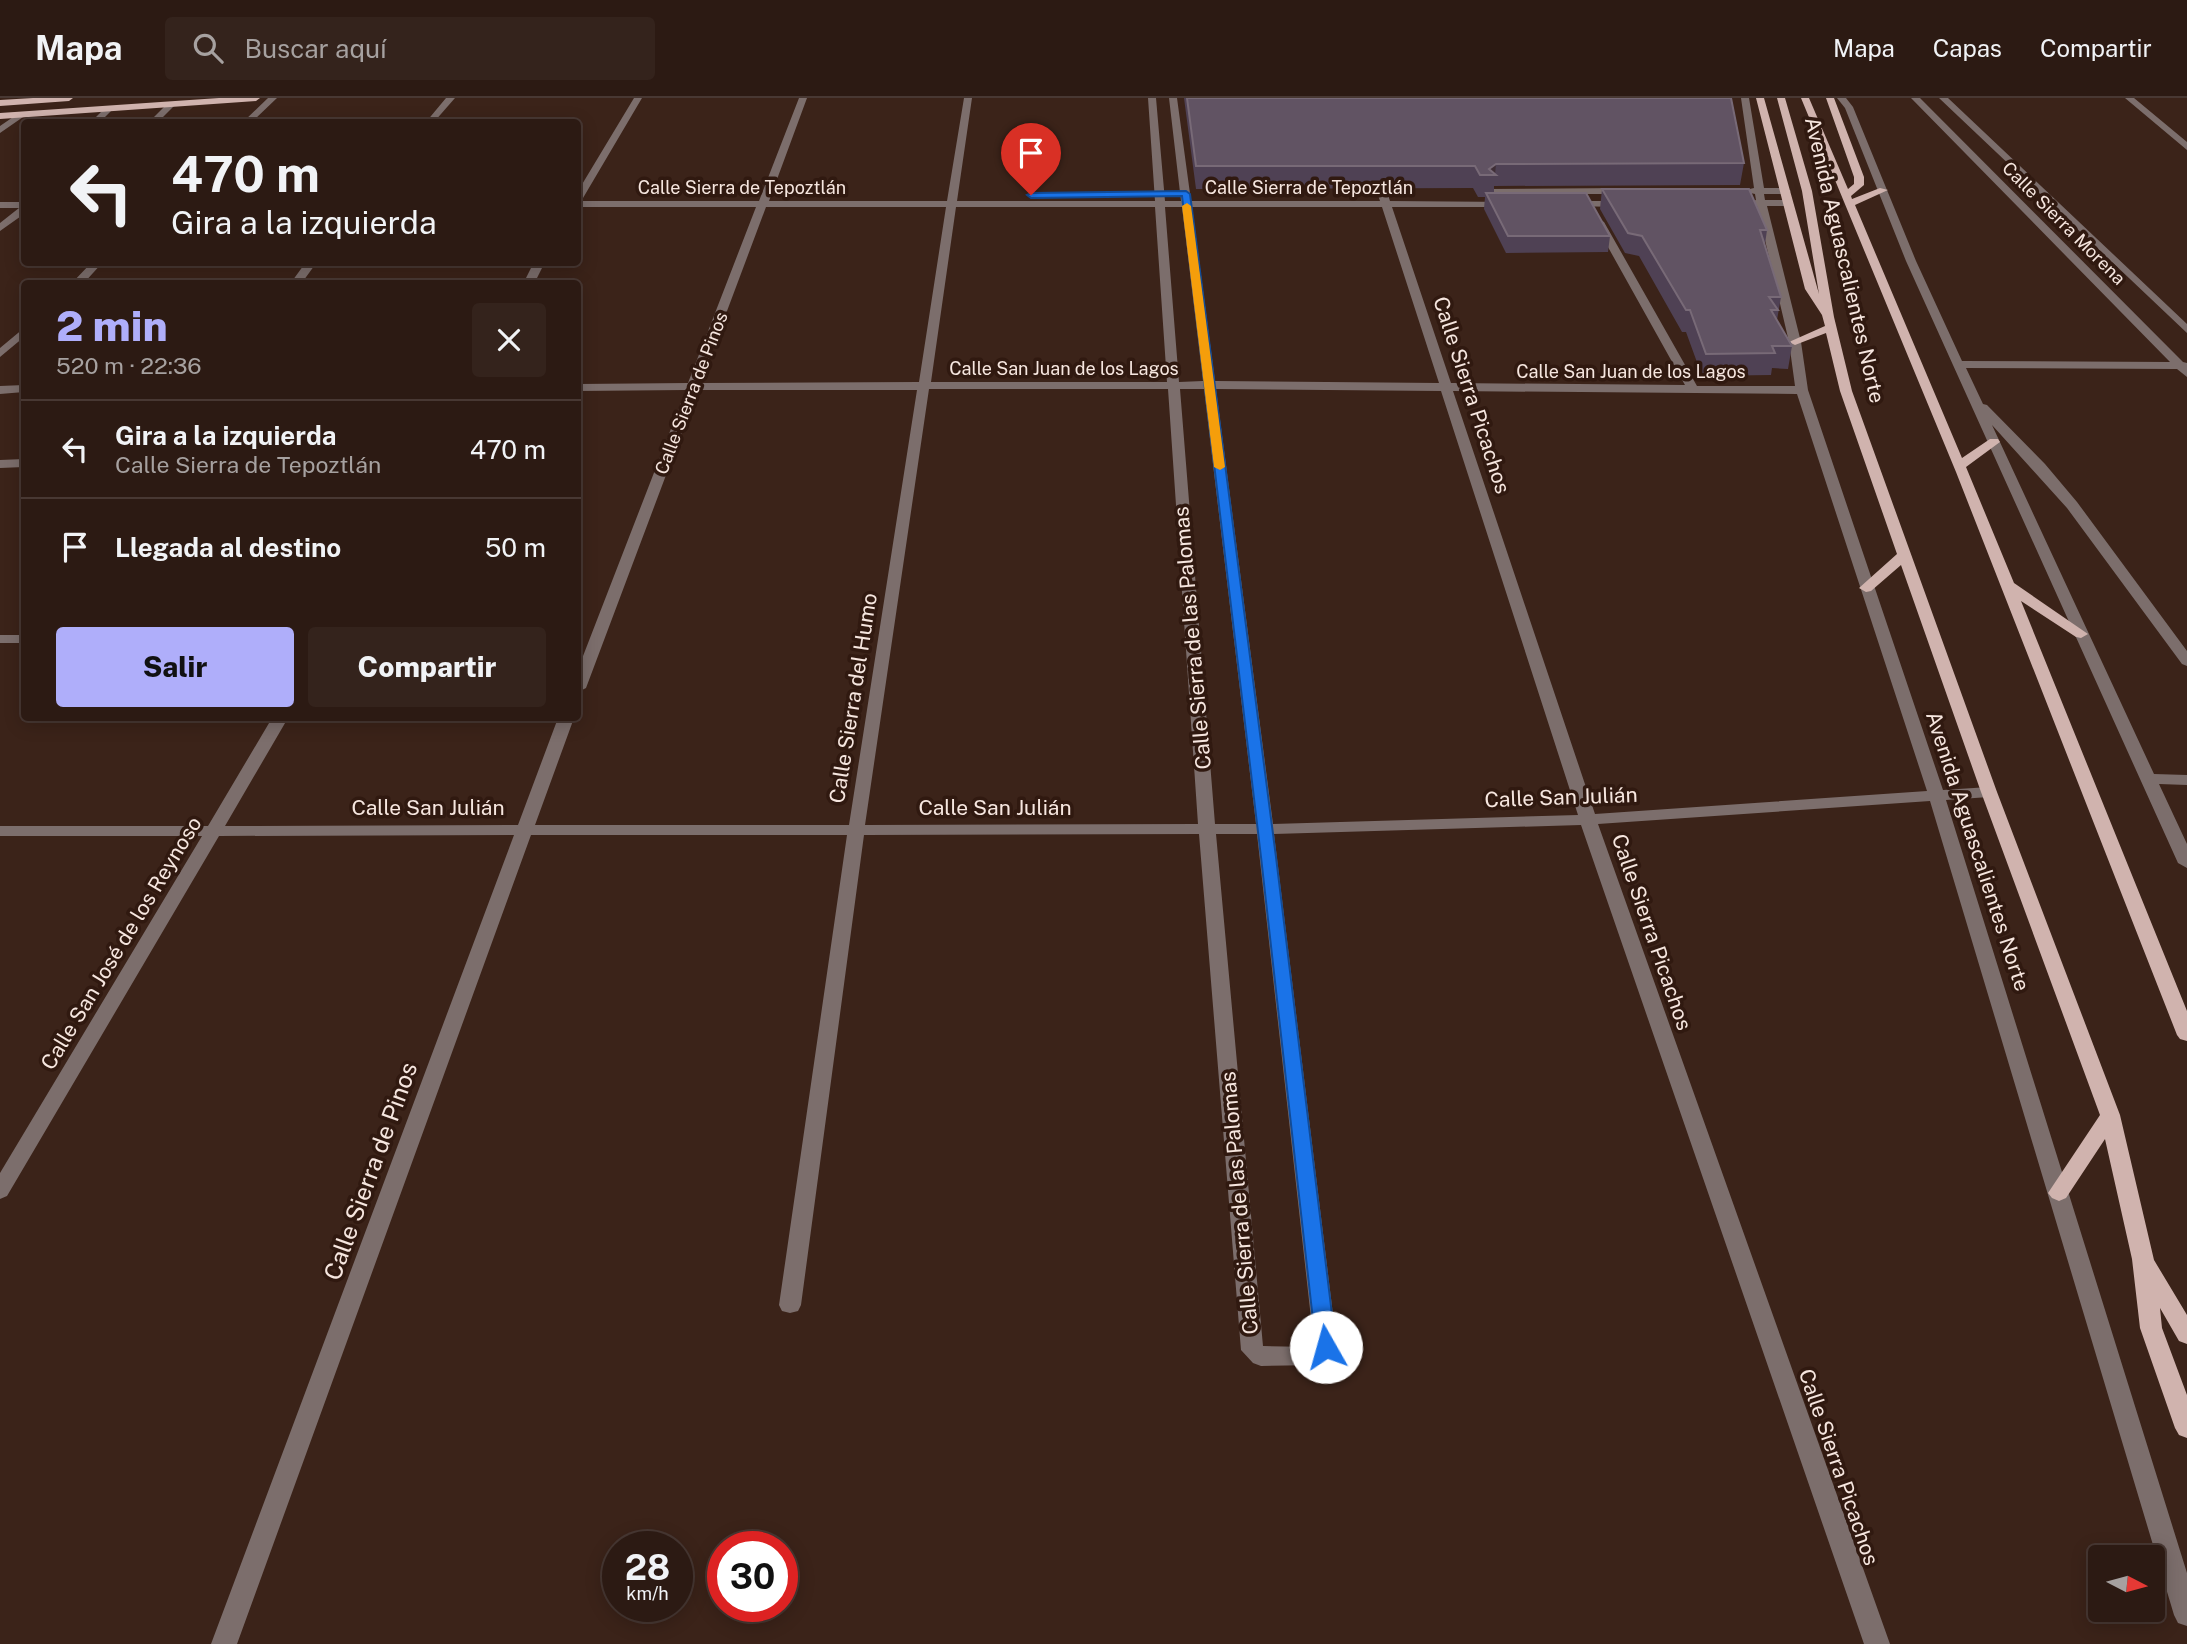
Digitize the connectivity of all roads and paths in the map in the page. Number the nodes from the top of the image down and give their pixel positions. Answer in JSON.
{"nodes":[{"id":1,"x":69,"y":98,"type":"edge"},
{"id":2,"x":130,"y":98,"type":"edge"},
{"id":3,"x":256,"y":98,"type":"edge"},
{"id":4,"x":274,"y":98,"type":"edge"},
{"id":5,"x":451,"y":98,"type":"edge"},
{"id":6,"x":638,"y":98,"type":"edge"},
{"id":7,"x":803,"y":98,"type":"edge"},
{"id":8,"x":968,"y":98,"type":"edge"},
{"id":9,"x":1152,"y":98,"type":"edge"},
{"id":10,"x":1173,"y":98,"type":"edge"},
{"id":11,"x":1781,"y":98,"type":"edge"},
{"id":12,"x":1805,"y":98,"type":"edge"},
{"id":13,"x":1830,"y":98,"type":"edge"},
{"id":14,"x":1841,"y":98,"type":"edge"},
{"id":15,"x":1915,"y":98,"type":"edge"},
{"id":16,"x":1943,"y":98,"type":"edge"},
{"id":17,"x":2129,"y":98,"type":"edge"},
{"id":18,"x":1747,"y":101,"type":"edge"},
{"id":19,"x":0,"y":103,"type":"edge"},
{"id":20,"x":172,"y":104,"type":"junction"},
{"id":21,"x":110,"y":108,"type":"junction"},
{"id":22,"x":22,"y":114,"type":"junction"},
{"id":23,"x":0,"y":116,"type":"edge"},
{"id":24,"x":98,"y":119,"type":"edge"},
{"id":25,"x":156,"y":119,"type":"edge"},
{"id":26,"x":250,"y":119,"type":"edge"},
{"id":27,"x":433,"y":119,"type":"edge"},
{"id":28,"x":0,"y":130,"type":"edge"},
{"id":29,"x":2187,"y":146,"type":"edge"},
{"id":30,"x":1883,"y":190,"type":"junction"},
{"id":31,"x":1633,"y":191,"type":"edge"},
{"id":32,"x":1730,"y":191,"type":"edge"},
{"id":33,"x":1786,"y":191,"type":"junction"},
{"id":34,"x":1326,"y":192,"type":"edge"},
{"id":35,"x":1368,"y":192,"type":"edge"},
{"id":36,"x":1479,"y":192,"type":"edge"},
{"id":37,"x":581,"y":193,"type":"edge"},
{"id":38,"x":0,"y":195,"type":"edge"},
{"id":39,"x":21,"y":195,"type":"edge"},
{"id":40,"x":1388,"y":196,"type":"junction"},
{"id":41,"x":1759,"y":197,"type":"junction"},
{"id":42,"x":581,"y":198,"type":"edge"},
{"id":43,"x":1186,"y":199,"type":"junction"},
{"id":44,"x":1849,"y":199,"type":"junction"},
{"id":45,"x":765,"y":200,"type":"junction"},
{"id":46,"x":1161,"y":200,"type":"junction"},
{"id":47,"x":953,"y":201,"type":"junction"},
{"id":48,"x":1734,"y":203,"type":"edge"},
{"id":49,"x":1788,"y":203,"type":"junction"},
{"id":50,"x":1521,"y":204,"type":"edge"},
{"id":51,"x":1562,"y":204,"type":"edge"},
{"id":52,"x":1589,"y":204,"type":"junction"},
{"id":53,"x":1642,"y":204,"type":"edge"},
{"id":54,"x":0,"y":205,"type":"edge"},
{"id":55,"x":21,"y":207,"type":"edge"},
{"id":56,"x":21,"y":210,"type":"edge"},
{"id":57,"x":0,"y":228,"type":"edge"},
{"id":58,"x":94,"y":266,"type":"edge"},
{"id":59,"x":309,"y":266,"type":"edge"},
{"id":60,"x":80,"y":280,"type":"edge"},
{"id":61,"x":298,"y":280,"type":"edge"},
{"id":62,"x":1829,"y":322,"type":"junction"},
{"id":63,"x":2187,"y":330,"type":"edge"},
{"id":64,"x":21,"y":334,"type":"edge"},
{"id":65,"x":1795,"y":342,"type":"junction"},
{"id":66,"x":0,"y":354,"type":"edge"},
{"id":67,"x":1959,"y":364,"type":"junction"},
{"id":68,"x":2185,"y":368,"type":"edge"},
{"id":69,"x":1209,"y":385,"type":"junction"},
{"id":70,"x":924,"y":386,"type":"junction"},
{"id":71,"x":1172,"y":386,"type":"junction"},
{"id":72,"x":581,"y":387,"type":"edge"},
{"id":73,"x":693,"y":387,"type":"junction"},
{"id":74,"x":1445,"y":387,"type":"junction"},
{"id":75,"x":1692,"y":388,"type":"junction"},
{"id":76,"x":0,"y":390,"type":"edge"},
{"id":77,"x":21,"y":390,"type":"edge"},
{"id":78,"x":1802,"y":390,"type":"junction"},
{"id":79,"x":1976,"y":401,"type":"junction"},
{"id":80,"x":1994,"y":442,"type":"junction"},
{"id":81,"x":21,"y":463,"type":"edge"},
{"id":82,"x":0,"y":464,"type":"edge"},
{"id":83,"x":1959,"y":466,"type":"junction"},
{"id":84,"x":1903,"y":556,"type":"junction"},
{"id":85,"x":2008,"y":586,"type":"junction"},
{"id":86,"x":1866,"y":588,"type":"junction"},
{"id":87,"x":2081,"y":634,"type":"junction"},
{"id":88,"x":0,"y":639,"type":"edge"},
{"id":89,"x":21,"y":639,"type":"edge"},
{"id":90,"x":2187,"y":661,"type":"edge"},
{"id":91,"x":581,"y":680,"type":"edge"},
{"id":92,"x":278,"y":721,"type":"edge"},
{"id":93,"x":565,"y":721,"type":"edge"},
{"id":94,"x":2149,"y":779,"type":"junction"},
{"id":95,"x":2187,"y":780,"type":"edge"},
{"id":96,"x":1989,"y":792,"type":"junction"},
{"id":97,"x":1937,"y":797,"type":"junction"},
{"id":98,"x":1588,"y":820,"type":"junction"},
{"id":99,"x":2178,"y":826,"type":"edge"},
{"id":100,"x":524,"y":829,"type":"junction"},
{"id":101,"x":1207,"y":830,"type":"junction"},
{"id":102,"x":1265,"y":830,"type":"junction"},
{"id":103,"x":0,"y":831,"type":"edge"},
{"id":104,"x":214,"y":831,"type":"junction"},
{"id":105,"x":856,"y":831,"type":"junction"},
{"id":106,"x":2187,"y":863,"type":"edge"},
{"id":107,"x":2182,"y":1006,"type":"edge"},
{"id":108,"x":2187,"y":1035,"type":"edge"},
{"id":109,"x":2110,"y":1115,"type":"junction"},
{"id":110,"x":0,"y":1191,"type":"edge"},
{"id":111,"x":2059,"y":1193,"type":"junction"},
{"id":112,"x":2143,"y":1259,"type":"junction"},
{"id":113,"x":790,"y":1306,"type":"dead end"},
{"id":114,"x":2187,"y":1335,"type":"edge"},
{"id":115,"x":2187,"y":1428,"type":"edge"},
{"id":116,"x":2187,"y":1615,"type":"edge"},
{"id":117,"x":224,"y":1644,"type":"edge"},
{"id":118,"x":1877,"y":1644,"type":"edge"}],
"edges":[{"from":1,"to":19,"type":"main road"},
{"from":2,"to":22,"type":"main road"},
{"from":3,"to":20,"type":"main road"},
{"from":4,"to":26,"type":"street"},
{"from":5,"to":27,"type":"street"},
{"from":6,"to":37,"type":"street"},
{"from":7,"to":45,"type":"street","name":"Calle Sierra de Pinos"},
{"from":8,"to":47,"type":"street","name":"Calle Sierra del Humo"},
{"from":9,"to":46,"type":"street","name":"Calle Sierra de las Palomas"},
{"from":10,"to":43,"type":"street","name":"Calle Sierra de las Palomas"},
{"from":11,"to":62,"type":"main road","name":"Avenida Aguascalientes Norte"},
{"from":12,"to":44,"type":"main road","name":"Avenida Aguascalientes Norte"},
{"from":13,"to":44,"type":"main road"},
{"from":14,"to":30,"type":"street","name":"Avenida Aguascalientes Norte"},
{"from":15,"to":68,"type":"street","name":"Calle Sierra Morena"},
{"from":16,"to":63,"type":"street","name":"Calle Sierra Morena"},
{"from":17,"to":29,"type":"street"},
{"from":18,"to":33,"type":"main road"},
{"from":18,"to":41,"type":"street","name":"Avenida Aguascalientes Norte"},
{"from":20,"to":21,"type":"main road"},
{"from":20,"to":25,"type":"street"},
{"from":21,"to":22,"type":"main road"},
{"from":21,"to":24,"type":"street"},
{"from":22,"to":23,"type":"main road"},
{"from":22,"to":28,"type":"street"},
{"from":30,"to":44,"type":"main road"},
{"from":30,"to":67,"type":"street","name":"Avenida Aguascalientes Norte"},
{"from":31,"to":36,"type":"street"},
{"from":32,"to":41,"type":"street"},
{"from":33,"to":41,"type":"street"},
{"from":33,"to":49,"type":"main road"},
{"from":34,"to":43,"type":"street","name":"Calle Sierra de Tepoztlán"},
{"from":35,"to":40,"type":"street","name":"Calle Sierra de Tepoztlán"},
{"from":38,"to":39,"type":"street"},
{"from":40,"to":43,"type":"street","name":"Calle Sierra de Tepoztlán"},
{"from":40,"to":50,"type":"street","name":"Calle Sierra de Tepoztlán"},
{"from":40,"to":74,"type":"street","name":"Calle Sierra Picachos"},
{"from":41,"to":48,"type":"street"},
{"from":41,"to":49,"type":"street"},
{"from":41,"to":65,"type":"street","name":"Avenida Aguascalientes Norte"},
{"from":42,"to":45,"type":"street","name":"Calle Sierra de Tepoztlán"},
{"from":43,"to":46,"type":"street","name":"Calle Sierra de Tepoztlán"},
{"from":43,"to":69,"type":"street","name":"Calle Sierra de las Palomas"},
{"from":44,"to":83,"type":"main road","name":"Avenida Aguascalientes Norte"},
{"from":45,"to":47,"type":"street","name":"Calle Sierra de Tepoztlán"},
{"from":45,"to":73,"type":"street","name":"Calle Sierra de Pinos"},
{"from":46,"to":47,"type":"street","name":"Calle Sierra de Tepoztlán"},
{"from":46,"to":71,"type":"street","name":"Calle Sierra de las Palomas"},
{"from":47,"to":70,"type":"street","name":"Calle Sierra del Humo"},
{"from":49,"to":62,"type":"main road"},
{"from":51,"to":52,"type":"street"},
{"from":52,"to":53,"type":"street"},
{"from":52,"to":75,"type":"street"},
{"from":54,"to":55,"type":"street"},
{"from":56,"to":57,"type":"street"},
{"from":58,"to":60,"type":"street"},
{"from":59,"to":61,"type":"street"},
{"from":62,"to":65,"type":"main road"},
{"from":62,"to":84,"type":"main road","name":"Avenida Aguascalientes Norte"},
{"from":64,"to":66,"type":"street"},
{"from":65,"to":78,"type":"street","name":"Avenida Aguascalientes Norte"},
{"from":67,"to":68,"type":"street"},
{"from":67,"to":79,"type":"street","name":"Avenida Aguascalientes Norte"},
{"from":69,"to":71,"type":"street","name":"Calle San Juan de los Lagos"},
{"from":69,"to":74,"type":"street","name":"Calle San Juan de los Lagos"},
{"from":69,"to":102,"type":"street","name":"Calle Sierra de las Palomas"},
{"from":70,"to":71,"type":"street","name":"Calle San Juan de los Lagos"},
{"from":70,"to":73,"type":"street","name":"Calle San Juan de los Lagos"},
{"from":70,"to":105,"type":"street","name":"Calle Sierra del Humo"},
{"from":71,"to":101,"type":"street","name":"Calle Sierra de las Palomas"},
{"from":72,"to":73,"type":"street","name":"Calle San Juan de los Lagos"},
{"from":73,"to":91,"type":"street","name":"Calle Sierra de Pinos"},
{"from":74,"to":75,"type":"street","name":"Calle San Juan de los Lagos"},
{"from":74,"to":98,"type":"street","name":"Calle Sierra Picachos"},
{"from":75,"to":78,"type":"street","name":"Calle San Juan de los Lagos"},
{"from":76,"to":77,"type":"street"},
{"from":78,"to":86,"type":"street","name":"Avenida Aguascalientes Norte"},
{"from":79,"to":80,"type":"street","name":"Avenida Aguascalientes Norte"},
{"from":79,"to":90,"type":"street"},
{"from":80,"to":83,"type":"main road"},
{"from":80,"to":87,"type":"street","name":"Avenida Aguascalientes Norte"},
{"from":81,"to":82,"type":"street"},
{"from":83,"to":85,"type":"main road","name":"Avenida Aguascalientes Norte"},
{"from":84,"to":86,"type":"main road"},
{"from":84,"to":96,"type":"main road","name":"Avenida Aguascalientes Norte"},
{"from":85,"to":87,"type":"main road"},
{"from":85,"to":107,"type":"main road","name":"Avenida Aguascalientes Norte"},
{"from":86,"to":97,"type":"street","name":"Avenida Aguascalientes Norte"},
{"from":87,"to":94,"type":"street","name":"Avenida Aguascalientes Norte"},
{"from":88,"to":89,"type":"street"},
{"from":92,"to":104,"type":"street","name":"Calle San José de los Reynoso"},
{"from":93,"to":100,"type":"street","name":"Calle Sierra de Pinos"},
{"from":94,"to":95,"type":"street"},
{"from":94,"to":99,"type":"street","name":"Avenida Aguascalientes Norte"},
{"from":96,"to":97,"type":"street","name":"Calle San Julián"},
{"from":96,"to":109,"type":"main road","name":"Avenida Aguascalientes Norte"},
{"from":97,"to":98,"type":"street","name":"Calle San Julián"},
{"from":97,"to":111,"type":"street","name":"Avenida Aguascalientes Norte"},
{"from":98,"to":102,"type":"street","name":"Calle San Julián"},
{"from":98,"to":118,"type":"street","name":"Calle Sierra Picachos"},
{"from":99,"to":106,"type":"street","name":"Avenida Aguascalientes Norte"},
{"from":100,"to":104,"type":"street","name":"Calle San Julián"},
{"from":100,"to":105,"type":"street","name":"Calle San Julián"},
{"from":100,"to":117,"type":"street","name":"Calle Sierra de Pinos"},
{"from":101,"to":102,"type":"street","name":"Calle San Julián"},
{"from":101,"to":102,"type":"street","name":"Calle Sierra de las Palomas"},
{"from":101,"to":105,"type":"street","name":"Calle San Julián"},
{"from":103,"to":104,"type":"street","name":"Calle San Julián"},
{"from":104,"to":110,"type":"street","name":"Calle San José de los Reynoso"},
{"from":105,"to":113,"type":"street","name":"Calle Sierra del Humo"},
{"from":107,"to":108,"type":"main road","name":"Avenida Aguascalientes Norte"},
{"from":109,"to":111,"type":"main road"},
{"from":109,"to":112,"type":"main road","name":"Avenida Aguascalientes Norte"},
{"from":111,"to":116,"type":"street","name":"Avenida Aguascalientes Norte"},
{"from":112,"to":114,"type":"main road"},
{"from":112,"to":115,"type":"main road","name":"Avenida Aguascalientes Norte"}]}
